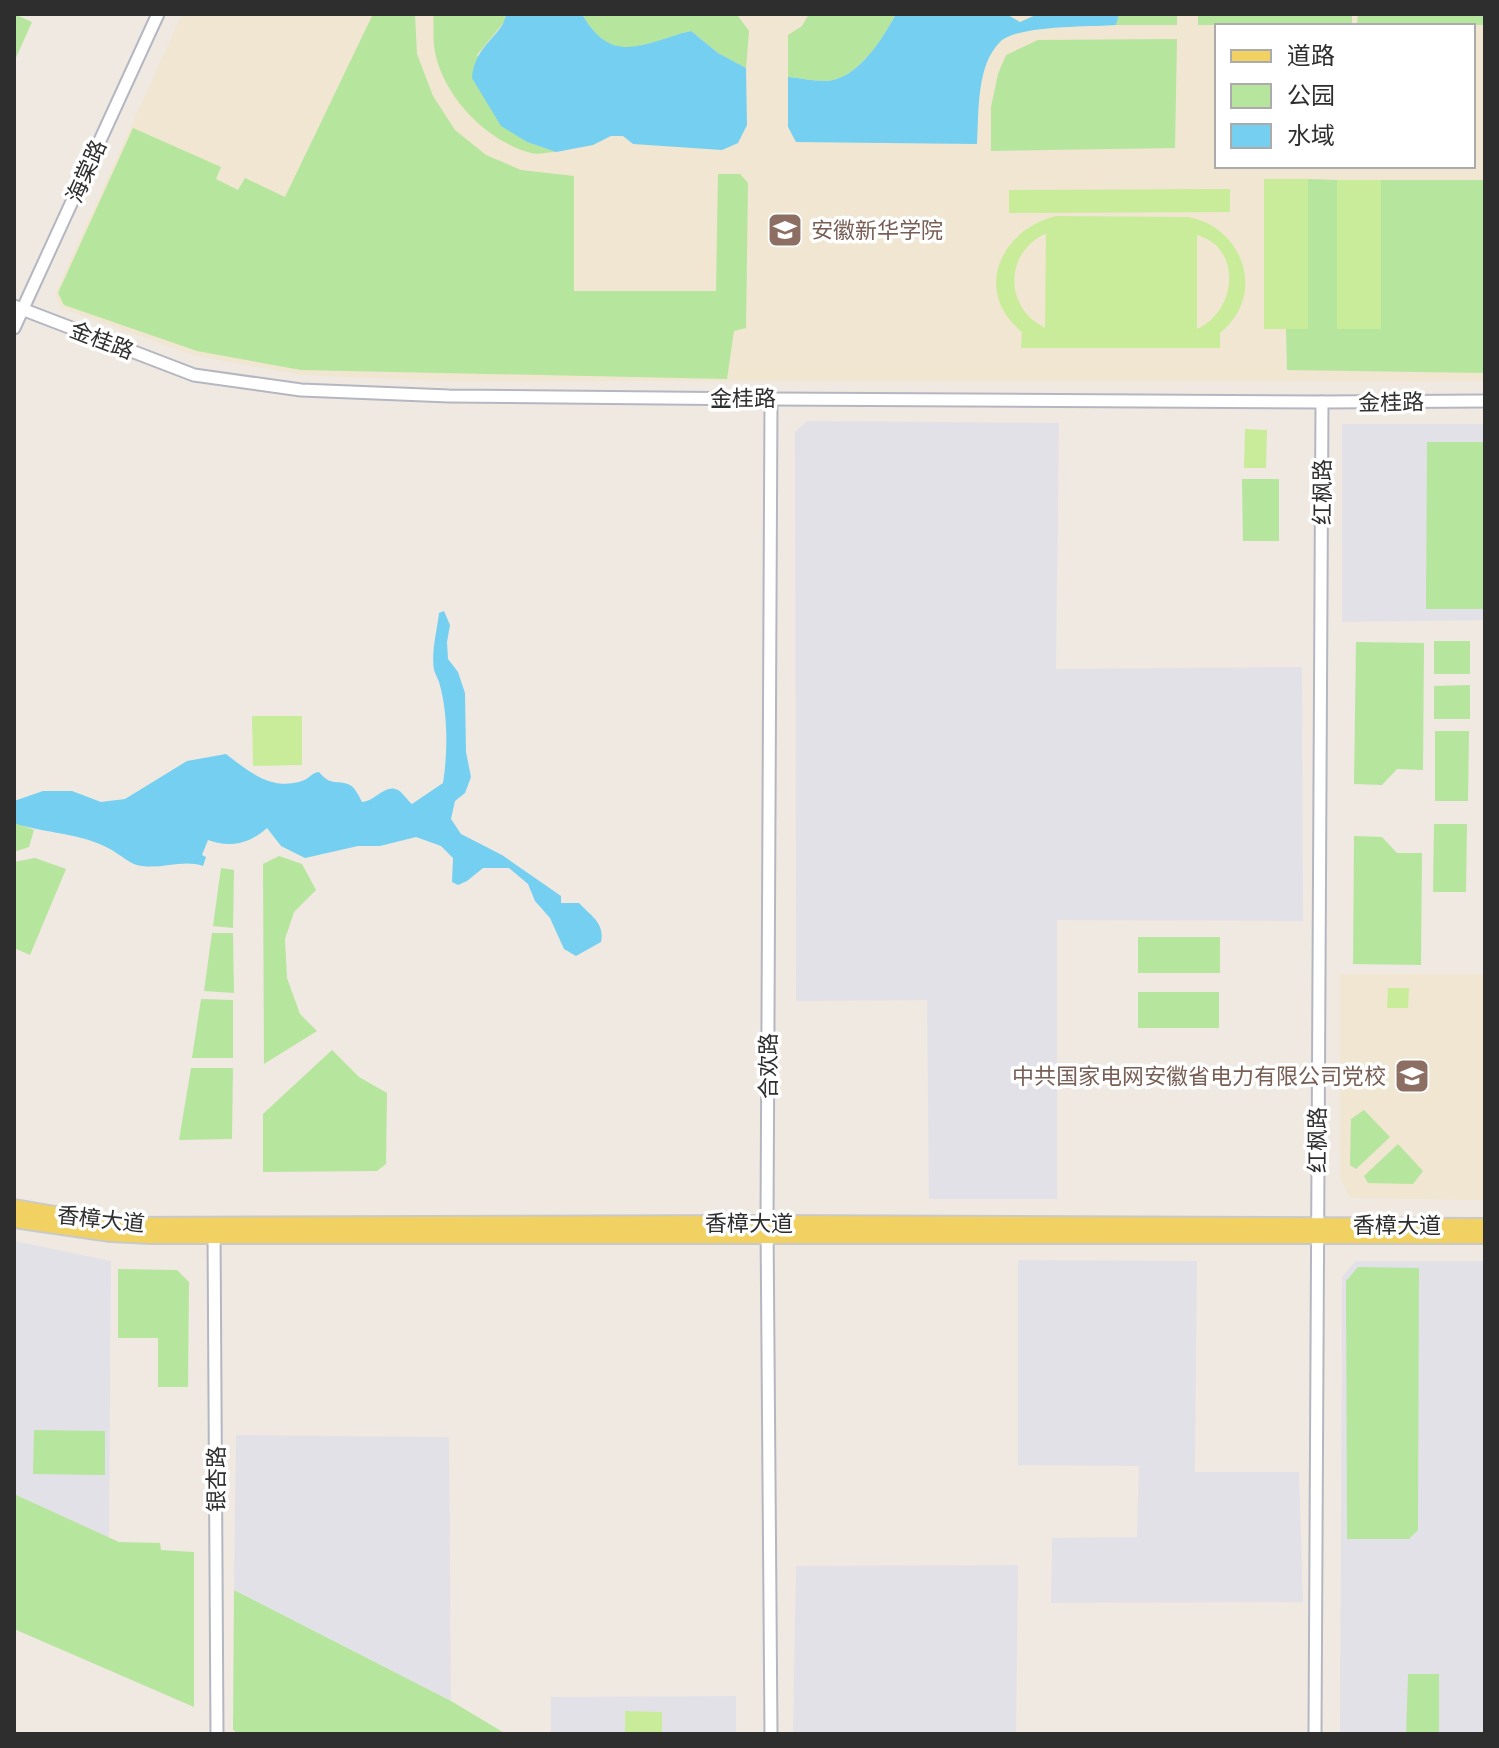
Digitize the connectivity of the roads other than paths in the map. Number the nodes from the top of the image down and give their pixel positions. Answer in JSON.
{"nodes":[{"id":1,"x":158,"y":14,"type":"edge"},
{"id":2,"x":18,"y":308,"type":"edge"},
{"id":3,"x":14,"y":328,"type":"edge"},
{"id":4,"x":771,"y":399,"type":"junction"},
{"id":5,"x":1485,"y":401,"type":"edge"},
{"id":6,"x":1322,"y":402,"type":"junction"},
{"id":7,"x":14,"y":1207,"type":"edge"},
{"id":8,"x":14,"y":1220,"type":"edge"},
{"id":9,"x":1485,"y":1226,"type":"edge"},
{"id":10,"x":767,"y":1229,"type":"junction"},
{"id":11,"x":214,"y":1230,"type":"junction"},
{"id":12,"x":1316,"y":1230,"type":"junction"},
{"id":13,"x":1485,"y":1236,"type":"edge"},
{"id":14,"x":217,"y":1734,"type":"edge"},
{"id":15,"x":771,"y":1734,"type":"edge"},
{"id":16,"x":1315,"y":1734,"type":"edge"}],
"edges":[{"from":1,"to":2,"type":"street","name":"海棠路"},
{"from":2,"to":3,"type":"street","name":"海棠路"},
{"from":2,"to":4,"type":"street","name":"金桂路"},
{"from":4,"to":6,"type":"street","name":"金桂路"},
{"from":4,"to":10,"type":"street","name":"合欢路"},
{"from":5,"to":6,"type":"street","name":"金桂路"},
{"from":6,"to":12,"type":"street","name":"红枫路"},
{"from":7,"to":11,"type":"main road","name":"香樟大道"},
{"from":8,"to":11,"type":"main road","name":"香樟大道"},
{"from":9,"to":12,"type":"main road","name":"香樟大道"},
{"from":10,"to":11,"type":"main road","name":"香樟大道"},
{"from":10,"to":12,"type":"main road","name":"香樟大道"},
{"from":10,"to":15,"type":"street","name":"合欢路"},
{"from":11,"to":14,"type":"street","name":"银杏路"},
{"from":12,"to":13,"type":"main road","name":"香樟大道"},
{"from":12,"to":16,"type":"street","name":"红枫路"}]}
